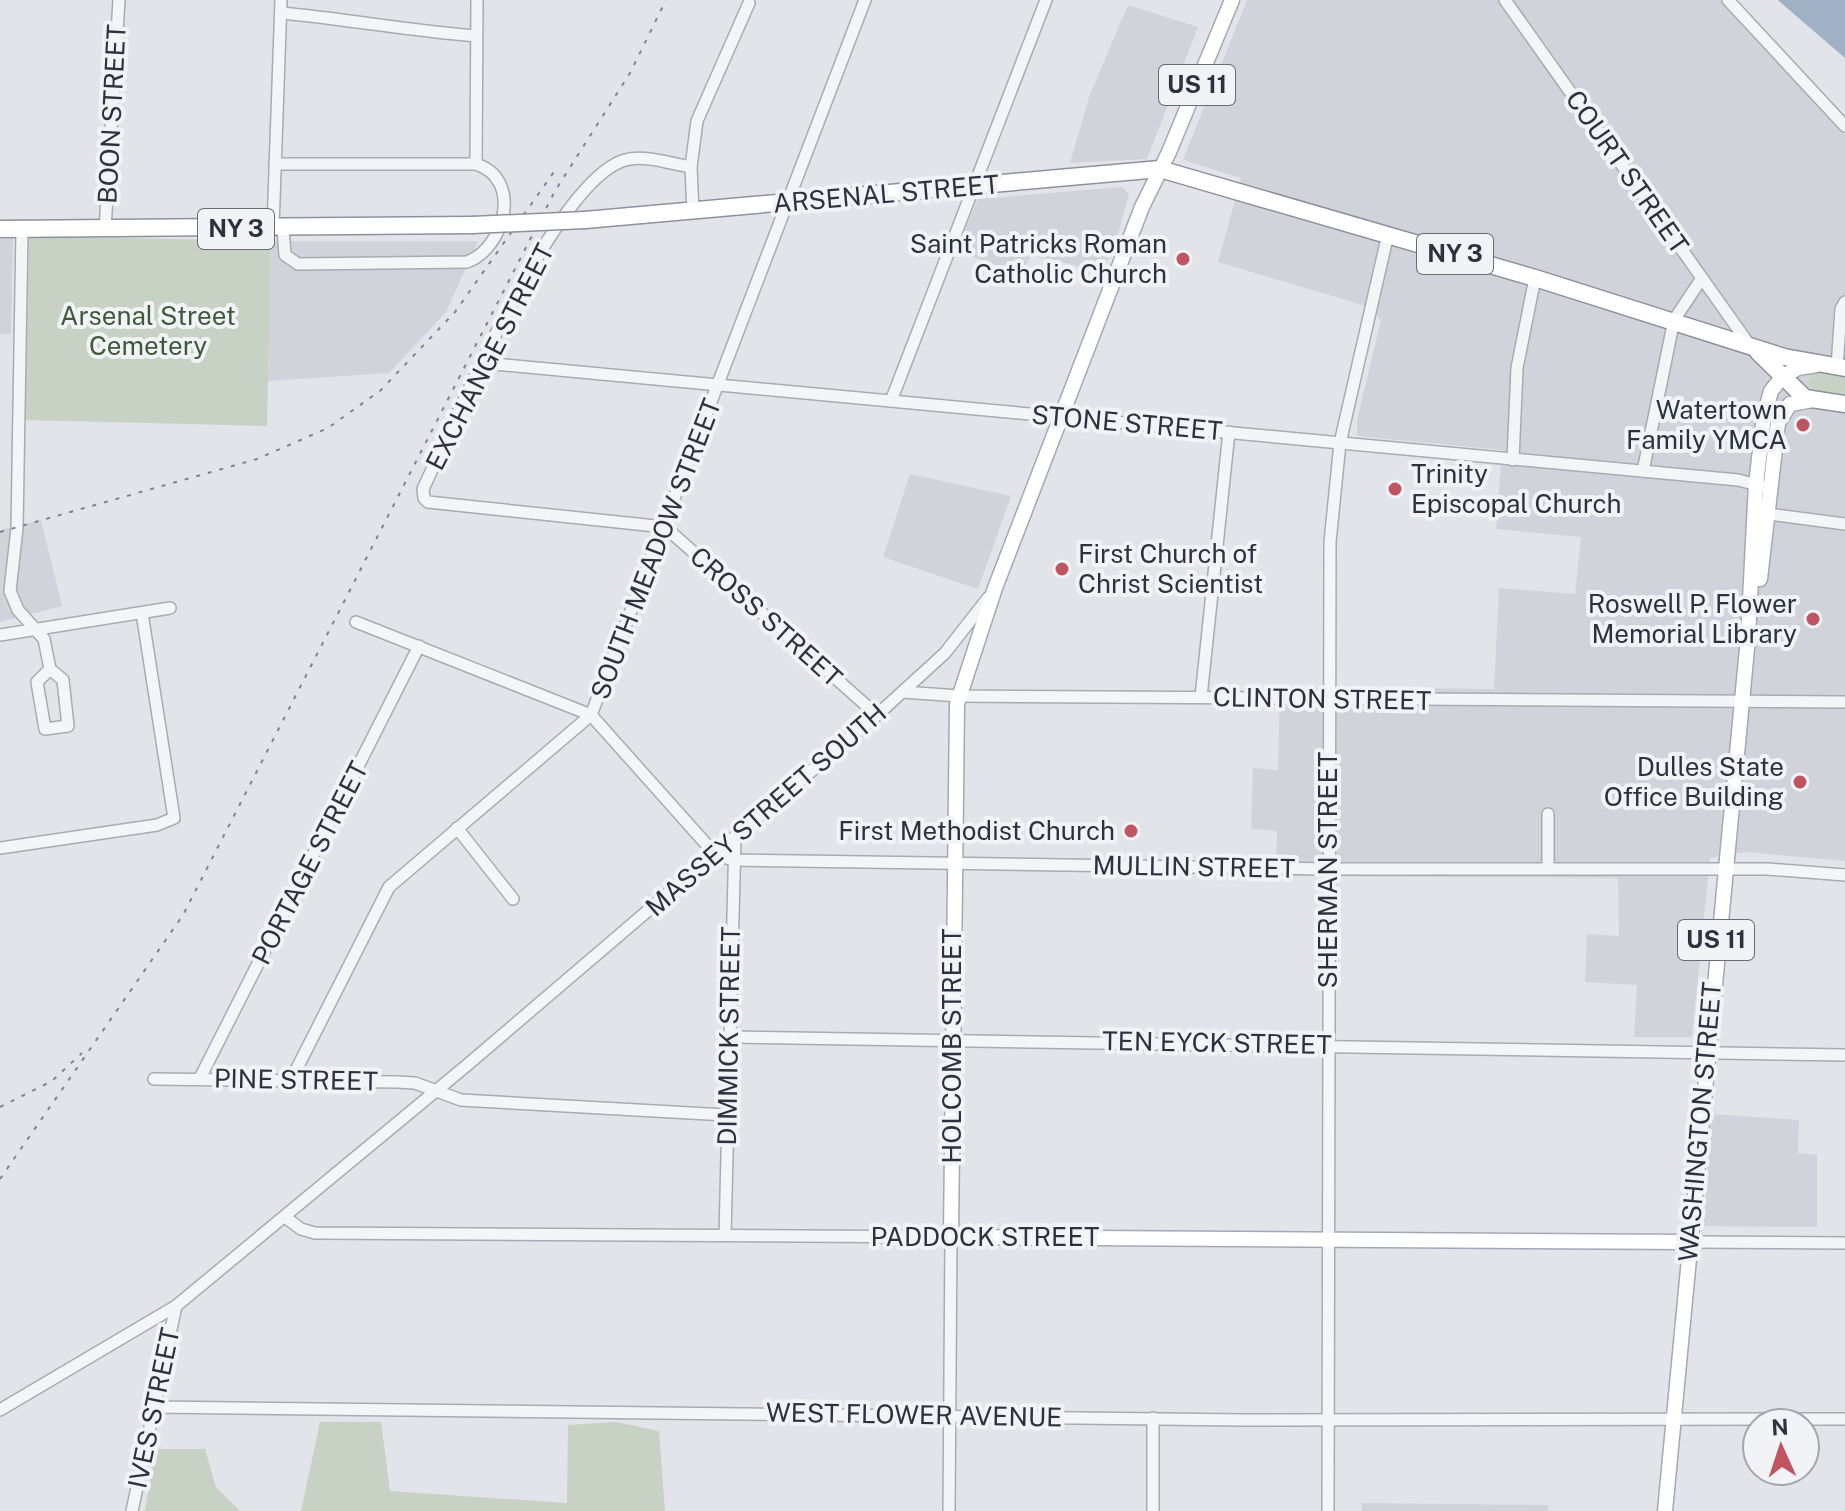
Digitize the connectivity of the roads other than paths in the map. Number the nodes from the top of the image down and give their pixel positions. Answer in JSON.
{"nodes":[{"id":1,"x":119,"y":0,"type":"edge"},
{"id":2,"x":281,"y":0,"type":"edge"},
{"id":3,"x":477,"y":0,"type":"edge"},
{"id":4,"x":865,"y":0,"type":"edge"},
{"id":5,"x":1046,"y":0,"type":"edge"},
{"id":6,"x":1232,"y":0,"type":"edge"},
{"id":7,"x":1505,"y":0,"type":"edge"},
{"id":8,"x":1728,"y":0,"type":"edge"},
{"id":9,"x":749,"y":3,"type":"dead end"},
{"id":10,"x":281,"y":13,"type":"junction"},
{"id":11,"x":476,"y":36,"type":"junction"},
{"id":12,"x":1845,"y":126,"type":"edge"},
{"id":13,"x":275,"y":164,"type":"junction"},
{"id":14,"x":476,"y":164,"type":"junction"},
{"id":15,"x":691,"y":167,"type":"junction"},
{"id":16,"x":1160,"y":169,"type":"junction"},
{"id":17,"x":975,"y":186,"type":"junction"},
{"id":18,"x":790,"y":202,"type":"junction"},
{"id":19,"x":693,"y":212,"type":"junction"},
{"id":20,"x":278,"y":228,"type":"junction"},
{"id":21,"x":0,"y":229,"type":"edge"},
{"id":22,"x":22,"y":229,"type":"junction"},
{"id":23,"x":105,"y":229,"type":"junction"},
{"id":24,"x":1388,"y":234,"type":"junction"},
{"id":25,"x":1535,"y":278,"type":"junction"},
{"id":26,"x":1702,"y":278,"type":"junction"},
{"id":27,"x":1845,"y":302,"type":"edge"},
{"id":28,"x":1674,"y":320,"type":"junction"},
{"id":29,"x":1748,"y":343,"type":"junction"},
{"id":30,"x":483,"y":363,"type":"junction"},
{"id":31,"x":1834,"y":367,"type":"edge"},
{"id":32,"x":719,"y":385,"type":"junction"},
{"id":33,"x":1789,"y":390,"type":"junction"},
{"id":34,"x":1813,"y":400,"type":"junction"},
{"id":35,"x":891,"y":401,"type":"junction"},
{"id":36,"x":1845,"y":404,"type":"edge"},
{"id":37,"x":1063,"y":418,"type":"junction"},
{"id":38,"x":1229,"y":432,"type":"junction"},
{"id":39,"x":1340,"y":443,"type":"junction"},
{"id":40,"x":1513,"y":460,"type":"junction"},
{"id":41,"x":1643,"y":471,"type":"junction"},
{"id":42,"x":1763,"y":486,"type":"junction"},
{"id":43,"x":460,"y":506,"type":"joint"},
{"id":44,"x":1768,"y":514,"type":"junction"},
{"id":45,"x":1845,"y":524,"type":"edge"},
{"id":46,"x":665,"y":527,"type":"junction"},
{"id":47,"x":995,"y":588,"type":"junction"},
{"id":48,"x":170,"y":608,"type":"dead end"},
{"id":49,"x":142,"y":613,"type":"junction"},
{"id":50,"x":356,"y":622,"type":"dead end"},
{"id":51,"x":37,"y":629,"type":"junction"},
{"id":52,"x":0,"y":635,"type":"edge"},
{"id":53,"x":1748,"y":638,"type":"junction"},
{"id":54,"x":419,"y":646,"type":"junction"},
{"id":55,"x":50,"y":669,"type":"junction"},
{"id":56,"x":903,"y":692,"type":"junction"},
{"id":57,"x":959,"y":696,"type":"junction"},
{"id":58,"x":1201,"y":697,"type":"junction"},
{"id":59,"x":1329,"y":698,"type":"junction"},
{"id":60,"x":1741,"y":702,"type":"junction"},
{"id":61,"x":1845,"y":702,"type":"edge"},
{"id":62,"x":591,"y":715,"type":"junction"},
{"id":63,"x":877,"y":715,"type":"junction"},
{"id":64,"x":1548,"y":814,"type":"dead end"},
{"id":65,"x":457,"y":828,"type":"junction"},
{"id":66,"x":735,"y":837,"type":"junction"},
{"id":67,"x":0,"y":848,"type":"edge"},
{"id":68,"x":715,"y":854,"type":"junction"},
{"id":69,"x":733,"y":860,"type":"junction"},
{"id":70,"x":954,"y":865,"type":"junction"},
{"id":71,"x":1548,"y":868,"type":"junction"},
{"id":72,"x":1328,"y":869,"type":"junction"},
{"id":73,"x":1723,"y":869,"type":"junction"},
{"id":74,"x":1845,"y":875,"type":"edge"},
{"id":75,"x":513,"y":899,"type":"dead end"},
{"id":76,"x":728,"y":1037,"type":"junction"},
{"id":77,"x":952,"y":1041,"type":"junction"},
{"id":78,"x":1327,"y":1044,"type":"junction"},
{"id":79,"x":1706,"y":1051,"type":"junction"},
{"id":80,"x":1845,"y":1055,"type":"edge"},
{"id":81,"x":200,"y":1078,"type":"junction"},
{"id":82,"x":154,"y":1079,"type":"dead end"},
{"id":83,"x":291,"y":1080,"type":"junction"},
{"id":84,"x":436,"y":1090,"type":"junction"},
{"id":85,"x":726,"y":1115,"type":"junction"},
{"id":86,"x":285,"y":1217,"type":"junction"},
{"id":87,"x":725,"y":1235,"type":"junction"},
{"id":88,"x":951,"y":1237,"type":"junction"},
{"id":89,"x":1328,"y":1239,"type":"junction"},
{"id":90,"x":1689,"y":1242,"type":"junction"},
{"id":91,"x":1845,"y":1243,"type":"edge"},
{"id":92,"x":176,"y":1306,"type":"junction"},
{"id":93,"x":155,"y":1407,"type":"junction"},
{"id":94,"x":0,"y":1410,"type":"edge"},
{"id":95,"x":950,"y":1416,"type":"junction"},
{"id":96,"x":1153,"y":1418,"type":"junction"},
{"id":97,"x":1845,"y":1419,"type":"edge"},
{"id":98,"x":1328,"y":1420,"type":"junction"},
{"id":99,"x":1672,"y":1420,"type":"junction"},
{"id":100,"x":132,"y":1511,"type":"edge"},
{"id":101,"x":949,"y":1511,"type":"edge"},
{"id":102,"x":1153,"y":1511,"type":"edge"},
{"id":103,"x":1328,"y":1511,"type":"edge"},
{"id":104,"x":1665,"y":1511,"type":"edge"}],
"edges":[{"from":1,"to":23,"type":"street","name":"BOON STREET"},
{"from":2,"to":10,"type":"street"},
{"from":3,"to":11,"type":"street"},
{"from":4,"to":18,"type":"street","name":"SOUTH MEADOW STREET"},
{"from":5,"to":17,"type":"street"},
{"from":6,"to":16,"type":"main road","number":"US 11"},
{"from":7,"to":26,"type":"street","name":"COURT STREET"},
{"from":8,"to":12,"type":"street"},
{"from":9,"to":15,"type":"street"},
{"from":10,"to":11,"type":"street"},
{"from":10,"to":13,"type":"street"},
{"from":11,"to":14,"type":"street"},
{"from":13,"to":14,"type":"street"},
{"from":13,"to":20,"type":"street"},
{"from":14,"to":20,"type":"street"},
{"from":15,"to":19,"type":"street"},
{"from":15,"to":30,"type":"street","name":"EXCHANGE STREET"},
{"from":16,"to":17,"type":"highway","name":"ARSENAL STREET","number":"NY 3"},
{"from":16,"to":24,"type":"highway","name":"ARSENAL STREET","number":"NY 3"},
{"from":16,"to":37,"type":"main road","name":"MASSEY STREET SOUTH","number":"US 11"},
{"from":17,"to":18,"type":"highway","name":"ARSENAL STREET","number":"NY 3"},
{"from":17,"to":35,"type":"street"},
{"from":18,"to":19,"type":"highway","name":"ARSENAL STREET","number":"NY 3"},
{"from":18,"to":32,"type":"street","name":"SOUTH MEADOW STREET"},
{"from":19,"to":20,"type":"highway","name":"ARSENAL STREET","number":"NY 3","bridge":true},
{"from":20,"to":23,"type":"highway","name":"ARSENAL STREET","number":"NY 3"},
{"from":21,"to":22,"type":"highway","name":"ARSENAL STREET","number":"NY 3"},
{"from":22,"to":23,"type":"highway","name":"ARSENAL STREET","number":"NY 3"},
{"from":22,"to":51,"type":"street"},
{"from":24,"to":25,"type":"highway","name":"ARSENAL STREET","number":"NY 3"},
{"from":24,"to":39,"type":"street","name":"SHERMAN STREET"},
{"from":25,"to":28,"type":"highway","name":"ARSENAL STREET","number":"NY 3"},
{"from":25,"to":40,"type":"street"},
{"from":26,"to":28,"type":"street"},
{"from":26,"to":29,"type":"street","name":"COURT STREET"},
{"from":27,"to":31,"type":"street"},
{"from":28,"to":29,"type":"highway","name":"ARSENAL STREET","number":"NY 3"},
{"from":28,"to":41,"type":"street"},
{"from":29,"to":31,"type":"highway","number":"NY 3"},
{"from":29,"to":33,"type":"highway","number":"NY 3"},
{"from":30,"to":32,"type":"street","name":"STONE STREET"},
{"from":30,"to":43,"type":"street","name":"EXCHANGE STREET"},
{"from":31,"to":33,"type":"main road"},
{"from":31,"to":34,"type":"highway"},
{"from":32,"to":35,"type":"street","name":"STONE STREET"},
{"from":32,"to":46,"type":"street","name":"SOUTH MEADOW STREET"},
{"from":33,"to":34,"type":"highway","number":"NY 3"},
{"from":33,"to":42,"type":"main road","name":"WASHINGTON STREET","number":"US 11"},
{"from":33,"to":42,"type":"main road","name":"WASHINGTON STREET","number":"US 11"},
{"from":34,"to":36,"type":"highway"},
{"from":35,"to":37,"type":"street","name":"STONE STREET"},
{"from":37,"to":38,"type":"street","name":"STONE STREET"},
{"from":37,"to":47,"type":"main road","name":"MASSEY STREET SOUTH","number":"US 11"},
{"from":38,"to":39,"type":"street","name":"STONE STREET"},
{"from":38,"to":58,"type":"street"},
{"from":39,"to":40,"type":"street","name":"STONE STREET"},
{"from":39,"to":59,"type":"street","name":"SHERMAN STREET"},
{"from":40,"to":41,"type":"street","name":"STONE STREET"},
{"from":41,"to":42,"type":"street","name":"STONE STREET"},
{"from":42,"to":44,"type":"main road","name":"WASHINGTON STREET","number":"US 11"},
{"from":42,"to":53,"type":"main road","name":"WASHINGTON STREET","number":"US 11"},
{"from":43,"to":46,"type":"street","name":"CROSS STREET"},
{"from":44,"to":45,"type":"street"},
{"from":44,"to":53,"type":"main road","name":"WASHINGTON STREET","number":"US 11"},
{"from":46,"to":62,"type":"street","name":"SOUTH MEADOW STREET"},
{"from":46,"to":63,"type":"street","name":"CROSS STREET"},
{"from":47,"to":56,"type":"street","name":"MASSEY STREET SOUTH"},
{"from":47,"to":57,"type":"main road","name":"HOLCOMB STREET","number":"US 11"},
{"from":48,"to":49,"type":"street"},
{"from":49,"to":51,"type":"street"},
{"from":49,"to":67,"type":"street"},
{"from":50,"to":54,"type":"street"},
{"from":51,"to":52,"type":"street"},
{"from":51,"to":55,"type":"street"},
{"from":53,"to":60,"type":"main road","name":"WASHINGTON STREET","number":"US 11"},
{"from":54,"to":62,"type":"street"},
{"from":54,"to":81,"type":"street","name":"PORTAGE STREET"},
{"from":55,"to":55,"type":"street"},
{"from":56,"to":57,"type":"street","name":"CLINTON STREET"},
{"from":56,"to":63,"type":"street","name":"MASSEY STREET SOUTH"},
{"from":57,"to":58,"type":"street","name":"CLINTON STREET"},
{"from":57,"to":70,"type":"main road","name":"HOLCOMB STREET","number":"US 11"},
{"from":58,"to":59,"type":"street","name":"CLINTON STREET"},
{"from":59,"to":60,"type":"street","name":"CLINTON STREET"},
{"from":59,"to":72,"type":"street","name":"SHERMAN STREET"},
{"from":60,"to":61,"type":"street","name":"CLINTON STREET"},
{"from":60,"to":73,"type":"main road","name":"WASHINGTON STREET","number":"US 11"},
{"from":62,"to":65,"type":"street","name":"SOUTH MEADOW STREET"},
{"from":62,"to":68,"type":"street"},
{"from":63,"to":66,"type":"street","name":"MASSEY STREET SOUTH"},
{"from":64,"to":71,"type":"street"},
{"from":65,"to":75,"type":"street"},
{"from":65,"to":83,"type":"street","name":"SOUTH MEADOW STREET"},
{"from":66,"to":68,"type":"street","name":"MASSEY STREET SOUTH"},
{"from":66,"to":69,"type":"street","name":"DIMMICK STREET"},
{"from":68,"to":69,"type":"street","name":"MULLIN STREET"},
{"from":68,"to":84,"type":"street","name":"MASSEY STREET SOUTH"},
{"from":69,"to":70,"type":"street","name":"MULLIN STREET"},
{"from":69,"to":76,"type":"street","name":"DIMMICK STREET"},
{"from":70,"to":72,"type":"street","name":"MULLIN STREET"},
{"from":70,"to":77,"type":"main road","name":"HOLCOMB STREET","number":"US 11"},
{"from":71,"to":72,"type":"street","name":"MULLIN STREET"},
{"from":71,"to":73,"type":"street","name":"MULLIN STREET"},
{"from":72,"to":78,"type":"street","name":"SHERMAN STREET"},
{"from":73,"to":74,"type":"street","name":"MULLIN STREET"},
{"from":73,"to":79,"type":"main road","name":"WASHINGTON STREET","number":"US 11"},
{"from":76,"to":77,"type":"street","name":"TEN EYCK STREET"},
{"from":76,"to":85,"type":"street","name":"DIMMICK STREET"},
{"from":77,"to":78,"type":"street","name":"TEN EYCK STREET"},
{"from":77,"to":88,"type":"main road","name":"HOLCOMB STREET","number":"US 11"},
{"from":78,"to":79,"type":"street","name":"TEN EYCK STREET"},
{"from":78,"to":89,"type":"street","name":"SHERMAN STREET"},
{"from":79,"to":80,"type":"street","name":"TEN EYCK STREET"},
{"from":79,"to":90,"type":"main road","name":"WASHINGTON STREET","number":"US 11"},
{"from":81,"to":82,"type":"street","name":"PINE STREET"},
{"from":81,"to":83,"type":"street","name":"PINE STREET"},
{"from":83,"to":84,"type":"street","name":"PINE STREET"},
{"from":84,"to":85,"type":"street","name":"PINE STREET"},
{"from":84,"to":86,"type":"street","name":"MASSEY STREET SOUTH"},
{"from":85,"to":87,"type":"street","name":"DIMMICK STREET"},
{"from":86,"to":87,"type":"street","name":"PADDOCK STREET"},
{"from":86,"to":92,"type":"street","name":"MASSEY STREET SOUTH"},
{"from":87,"to":88,"type":"street","name":"PADDOCK STREET"},
{"from":88,"to":89,"type":"main road","name":"PADDOCK STREET"},
{"from":88,"to":95,"type":"street","name":"HOLCOMB STREET"},
{"from":89,"to":90,"type":"main road","name":"PADDOCK STREET"},
{"from":89,"to":98,"type":"street","name":"SHERMAN STREET"},
{"from":90,"to":91,"type":"street"},
{"from":90,"to":99,"type":"main road","name":"WASHINGTON STREET","number":"US 11"},
{"from":92,"to":93,"type":"street","name":"IVES STREET"},
{"from":92,"to":94,"type":"street","name":"MASSEY STREET SOUTH"},
{"from":93,"to":95,"type":"street","name":"WEST FLOWER AVENUE"},
{"from":93,"to":100,"type":"street","name":"IVES STREET"},
{"from":95,"to":96,"type":"street","name":"WEST FLOWER AVENUE"},
{"from":95,"to":101,"type":"street","name":"HOLCOMB STREET"},
{"from":96,"to":98,"type":"street","name":"WEST FLOWER AVENUE"},
{"from":96,"to":102,"type":"street"},
{"from":97,"to":99,"type":"street","name":"WEST FLOWER AVENUE"},
{"from":98,"to":99,"type":"street","name":"WEST FLOWER AVENUE"},
{"from":98,"to":103,"type":"street","name":"SHERMAN STREET"},
{"from":99,"to":104,"type":"main road","name":"WASHINGTON STREET","number":"US 11"}]}
